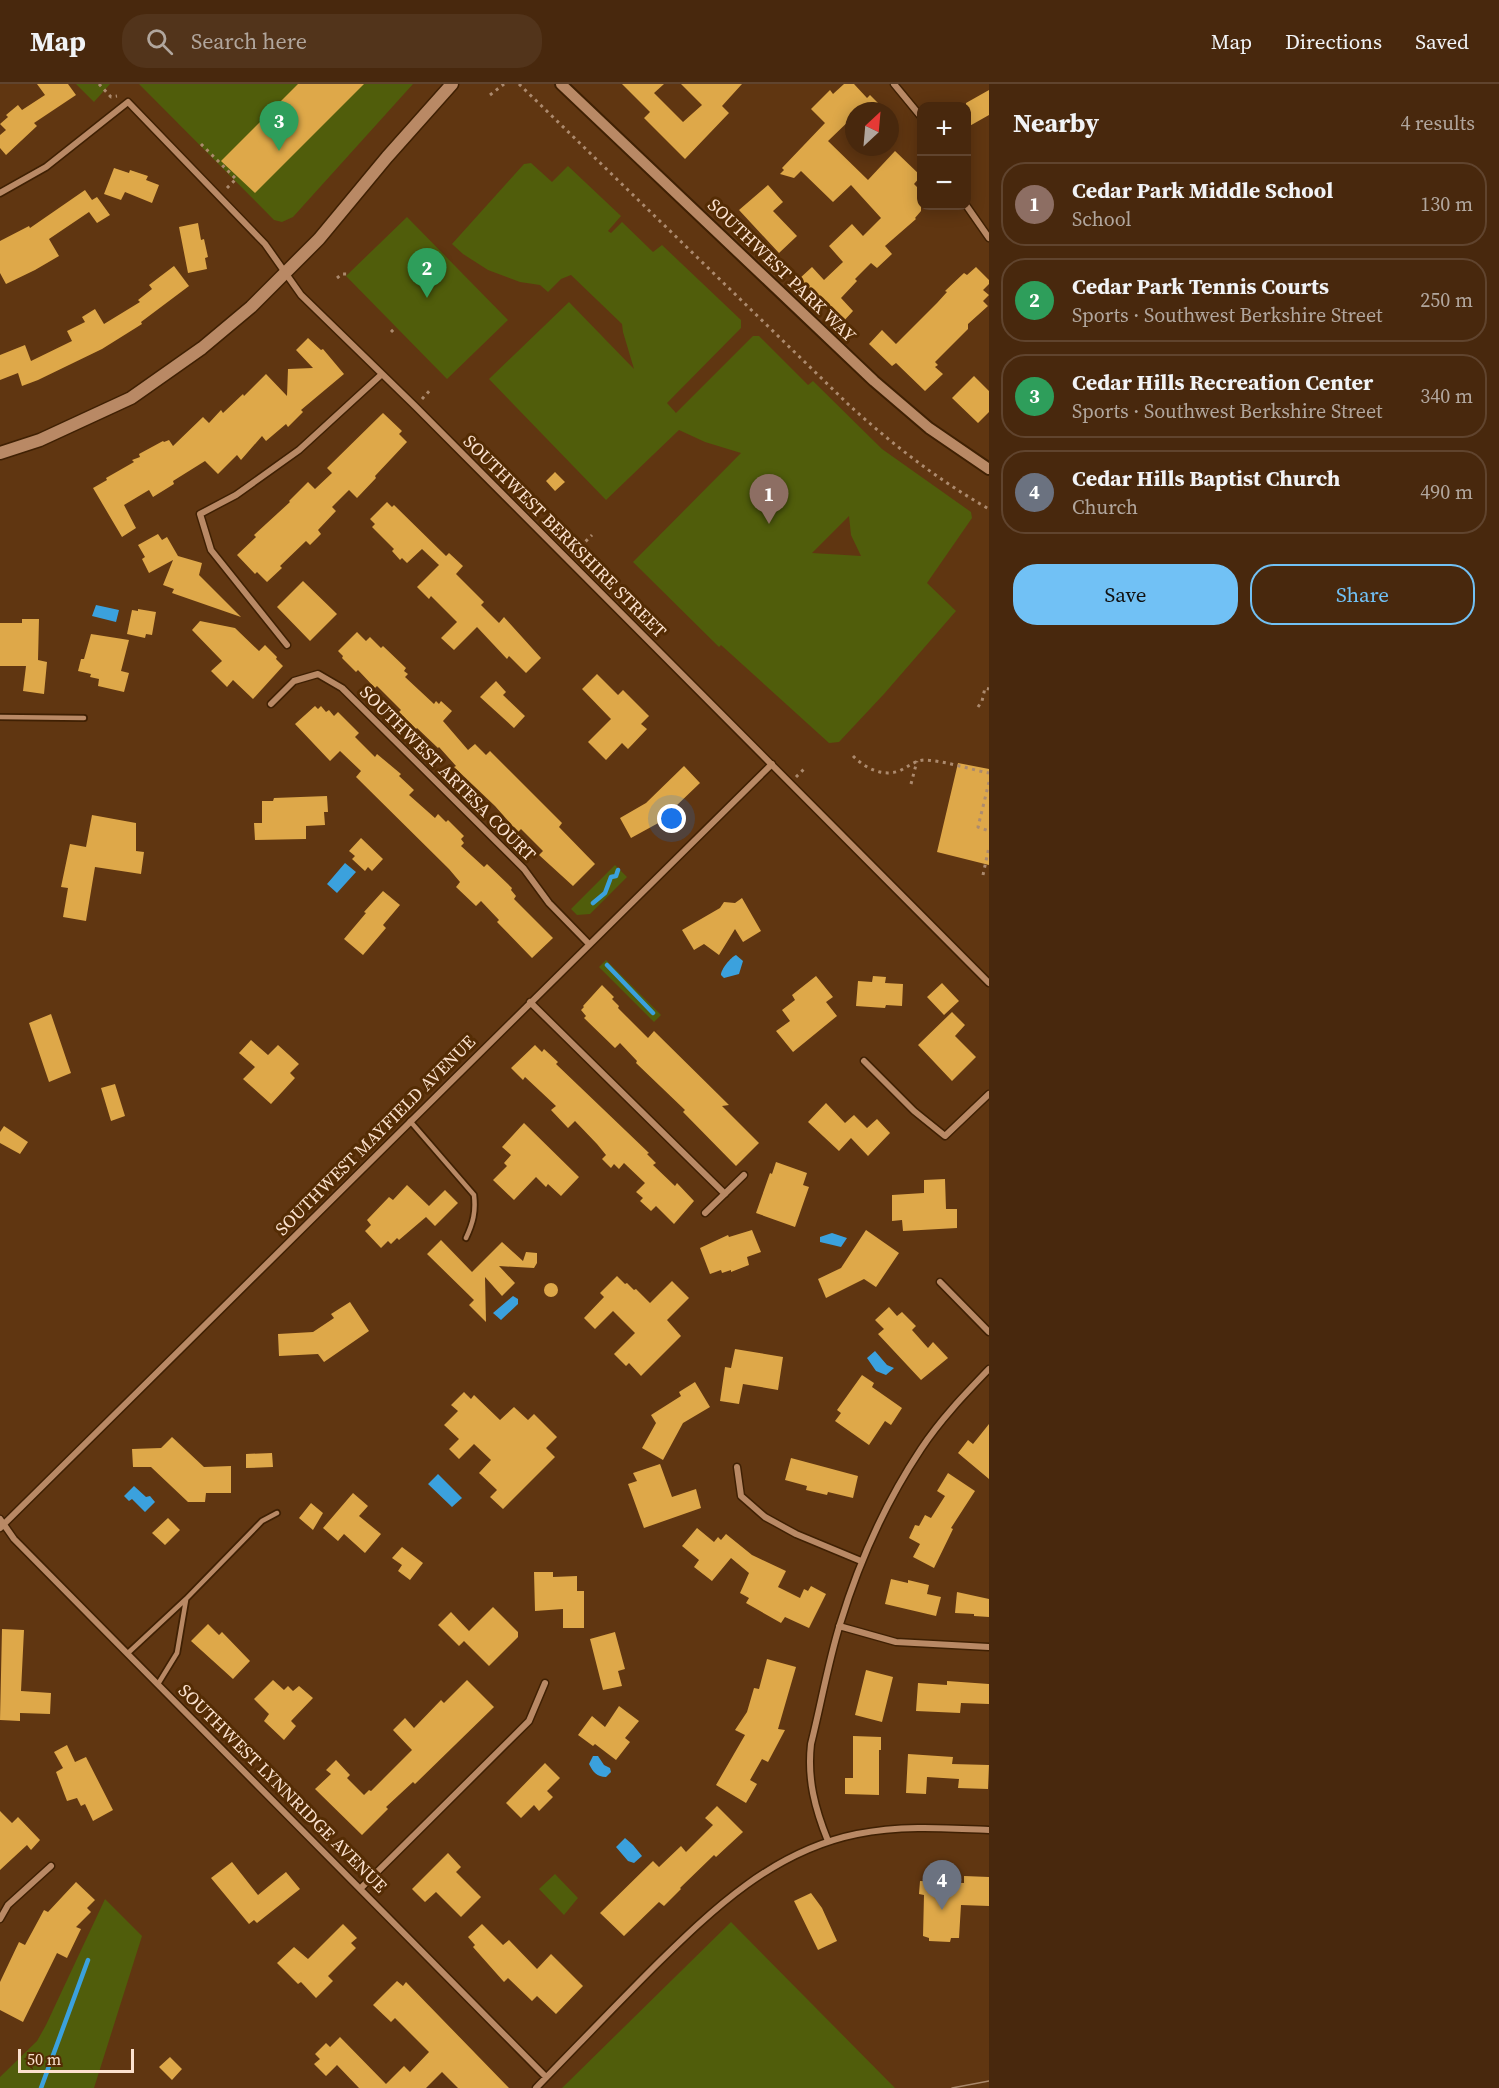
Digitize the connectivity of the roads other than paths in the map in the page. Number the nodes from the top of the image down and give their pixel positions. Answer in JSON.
{"nodes":[{"id":1,"x":452,"y":84,"type":"edge"},
{"id":2,"x":561,"y":84,"type":"edge"},
{"id":3,"x":894,"y":84,"type":"edge"},
{"id":4,"x":917,"y":113,"type":"edge"},
{"id":5,"x":0,"y":193,"type":"edge"},
{"id":6,"x":969,"y":210,"type":"edge"},
{"id":7,"x":989,"y":238,"type":"edge"},
{"id":8,"x":286,"y":274,"type":"junction"},
{"id":9,"x":382,"y":374,"type":"junction"},
{"id":10,"x":0,"y":453,"type":"edge"},
{"id":11,"x":989,"y":469,"type":"edge"},
{"id":12,"x":287,"y":645,"type":"dead end"},
{"id":13,"x":271,"y":704,"type":"dead end"},
{"id":14,"x":0,"y":717,"type":"edge"},
{"id":15,"x":84,"y":718,"type":"dead end"},
{"id":16,"x":772,"y":764,"type":"junction"},
{"id":17,"x":589,"y":944,"type":"junction"},
{"id":18,"x":989,"y":982,"type":"edge"},
{"id":19,"x":530,"y":1002,"type":"junction"},
{"id":20,"x":864,"y":1061,"type":"dead end"},
{"id":21,"x":989,"y":1094,"type":"edge"},
{"id":22,"x":410,"y":1120,"type":"junction"},
{"id":23,"x":744,"y":1175,"type":"dead end"},
{"id":24,"x":725,"y":1194,"type":"junction"},
{"id":25,"x":705,"y":1213,"type":"dead end"},
{"id":26,"x":466,"y":1238,"type":"dead end"},
{"id":27,"x":940,"y":1282,"type":"dead end"},
{"id":28,"x":989,"y":1332,"type":"edge"},
{"id":29,"x":989,"y":1369,"type":"edge"},
{"id":30,"x":737,"y":1467,"type":"dead end"},
{"id":31,"x":277,"y":1514,"type":"dead end"},
{"id":32,"x":1,"y":1524,"type":"edge"},
{"id":33,"x":861,"y":1561,"type":"junction"},
{"id":34,"x":186,"y":1599,"type":"junction"},
{"id":35,"x":839,"y":1626,"type":"junction"},
{"id":36,"x":989,"y":1647,"type":"edge"},
{"id":37,"x":128,"y":1653,"type":"junction"},
{"id":38,"x":545,"y":1683,"type":"dead end"},
{"id":39,"x":158,"y":1684,"type":"junction"},
{"id":40,"x":989,"y":1830,"type":"edge"},
{"id":41,"x":828,"y":1841,"type":"junction"},
{"id":42,"x":51,"y":1866,"type":"dead end"},
{"id":43,"x":361,"y":1888,"type":"junction"},
{"id":44,"x":0,"y":1919,"type":"edge"},
{"id":45,"x":546,"y":2078,"type":"junction"},
{"id":46,"x":536,"y":2088,"type":"edge"}],
"edges":[{"from":1,"to":8,"type":"main road"},
{"from":2,"to":11,"type":"street","name":"SOUTHWEST PARK WAY"},
{"from":3,"to":4,"type":"street"},
{"from":5,"to":8,"type":"street","name":"SOUTHWEST BERKSHIRE STREET"},
{"from":6,"to":7,"type":"street"},
{"from":8,"to":9,"type":"street","name":"SOUTHWEST BERKSHIRE STREET"},
{"from":8,"to":10,"type":"main road"},
{"from":9,"to":12,"type":"street"},
{"from":9,"to":16,"type":"street","name":"SOUTHWEST BERKSHIRE STREET"},
{"from":13,"to":17,"type":"street","name":"SOUTHWEST ARTESA COURT"},
{"from":14,"to":15,"type":"lane"},
{"from":16,"to":17,"type":"street","name":"SOUTHWEST MAYFIELD AVENUE"},
{"from":16,"to":18,"type":"street","name":"SOUTHWEST BERKSHIRE STREET"},
{"from":17,"to":19,"type":"street","name":"SOUTHWEST MAYFIELD AVENUE"},
{"from":19,"to":22,"type":"street","name":"SOUTHWEST MAYFIELD AVENUE"},
{"from":19,"to":24,"type":"street"},
{"from":20,"to":21,"type":"street"},
{"from":22,"to":26,"type":"lane"},
{"from":22,"to":32,"type":"street","name":"SOUTHWEST MAYFIELD AVENUE"},
{"from":23,"to":24,"type":"street"},
{"from":24,"to":25,"type":"street"},
{"from":27,"to":28,"type":"street"},
{"from":29,"to":33,"type":"street"},
{"from":30,"to":33,"type":"street"},
{"from":31,"to":34,"type":"lane"},
{"from":32,"to":37,"type":"street","name":"SOUTHWEST LYNNRIDGE AVENUE"},
{"from":33,"to":35,"type":"street"},
{"from":34,"to":37,"type":"lane"},
{"from":34,"to":39,"type":"lane"},
{"from":35,"to":36,"type":"street"},
{"from":35,"to":41,"type":"street"},
{"from":37,"to":39,"type":"street","name":"SOUTHWEST LYNNRIDGE AVENUE"},
{"from":38,"to":43,"type":"street"},
{"from":39,"to":43,"type":"street","name":"SOUTHWEST LYNNRIDGE AVENUE"},
{"from":40,"to":41,"type":"street"},
{"from":41,"to":45,"type":"street"},
{"from":42,"to":44,"type":"street"},
{"from":43,"to":45,"type":"street","name":"SOUTHWEST LYNNRIDGE AVENUE"},
{"from":45,"to":46,"type":"street"}]}
